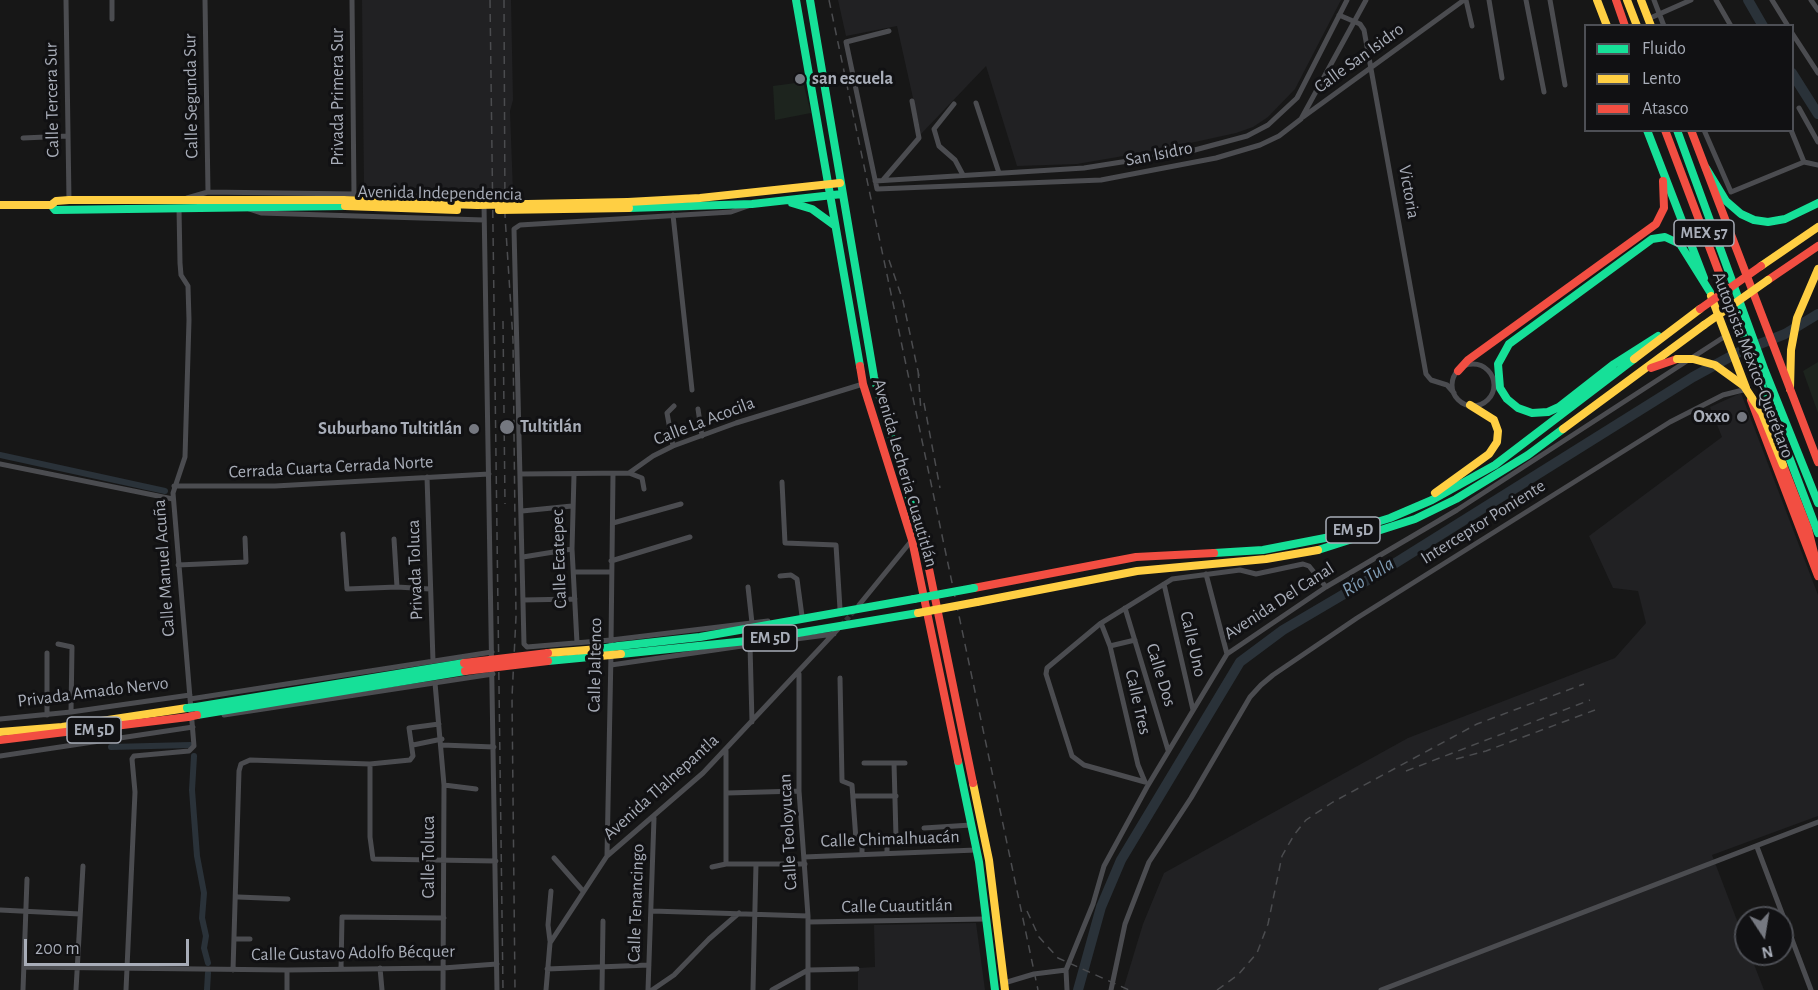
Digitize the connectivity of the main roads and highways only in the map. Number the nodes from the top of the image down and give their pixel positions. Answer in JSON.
{"nodes":[{"id":1,"x":796,"y":0,"type":"edge"},
{"id":2,"x":810,"y":0,"type":"edge"},
{"id":3,"x":1597,"y":0,"type":"edge"},
{"id":4,"x":1616,"y":0,"type":"edge"},
{"id":5,"x":1627,"y":0,"type":"edge"},
{"id":6,"x":1641,"y":0,"type":"edge"},
{"id":7,"x":1650,"y":22,"type":"edge"},
{"id":8,"x":1606,"y":24,"type":"edge"},
{"id":9,"x":1624,"y":24,"type":"edge"},
{"id":10,"x":1636,"y":24,"type":"edge"},
{"id":11,"x":1648,"y":132,"type":"edge"},
{"id":12,"x":1666,"y":132,"type":"edge"},
{"id":13,"x":1678,"y":132,"type":"edge"},
{"id":14,"x":1692,"y":132,"type":"edge"},
{"id":15,"x":1659,"y":160,"type":"junction"},
{"id":16,"x":1706,"y":168,"type":"junction"},
{"id":17,"x":840,"y":183,"type":"junction"},
{"id":18,"x":827,"y":185,"type":"junction"},
{"id":19,"x":842,"y":194,"type":"junction"},
{"id":20,"x":829,"y":196,"type":"junction"},
{"id":21,"x":785,"y":201,"type":"junction"},
{"id":22,"x":344,"y":203,"type":"junction"},
{"id":23,"x":1818,"y":203,"type":"edge"},
{"id":24,"x":180,"y":204,"type":"junction"},
{"id":25,"x":0,"y":205,"type":"edge"},
{"id":26,"x":51,"y":205,"type":"junction"},
{"id":27,"x":629,"y":205,"type":"junction"},
{"id":28,"x":834,"y":225,"type":"junction"},
{"id":29,"x":1818,"y":227,"type":"edge"},
{"id":30,"x":1818,"y":246,"type":"edge"},
{"id":31,"x":1818,"y":269,"type":"edge"},
{"id":32,"x":1710,"y":292,"type":"junction"},
{"id":33,"x":1676,"y":327,"type":"junction"},
{"id":34,"x":1497,"y":370,"type":"junction"},
{"id":35,"x":1457,"y":372,"type":"road end"},
{"id":36,"x":1762,"y":373,"type":"junction"},
{"id":37,"x":1629,"y":378,"type":"junction"},
{"id":38,"x":1790,"y":389,"type":"junction"},
{"id":39,"x":1503,"y":394,"type":"junction"},
{"id":40,"x":1470,"y":405,"type":"road end"},
{"id":41,"x":1818,"y":462,"type":"edge"},
{"id":42,"x":1818,"y":503,"type":"edge"},
{"id":43,"x":1371,"y":525,"type":"junction"},
{"id":44,"x":1818,"y":533,"type":"edge"},
{"id":45,"x":1818,"y":569,"type":"edge"},
{"id":46,"x":1818,"y":576,"type":"edge"},
{"id":47,"x":620,"y":650,"type":"junction"},
{"id":48,"x":192,"y":716,"type":"junction"},
{"id":49,"x":0,"y":732,"type":"edge"},
{"id":50,"x":0,"y":740,"type":"edge"},
{"id":51,"x":1004,"y":987,"type":"edge"},
{"id":52,"x":995,"y":990,"type":"edge"}],
"edges":[{"from":1,"to":18,"type":"main road","name":"Avenida Lecheria Cuautitlán"},
{"from":2,"to":17,"type":"main road","name":"Avenida Lecheria Cuautitlán"},
{"from":3,"to":8,"type":"main road"},
{"from":4,"to":9,"type":"main road"},
{"from":5,"to":10,"type":"main road"},
{"from":6,"to":7,"type":"main road"},
{"from":11,"to":15,"type":"main road","name":"Autopista México-Querétaro"},
{"from":12,"to":36,"type":"main road","number":"MEX 57"},
{"from":13,"to":36,"type":"main road","number":"MEX 57"},
{"from":14,"to":16,"type":"main road","name":"Autopista México-Querétaro"},
{"from":15,"to":32,"type":"main road","name":"Autopista México-Querétaro"},
{"from":15,"to":35,"type":"main road"},
{"from":16,"to":23,"type":"main road"},
{"from":16,"to":38,"type":"main road","name":"Autopista México-Querétaro"},
{"from":17,"to":18,"type":"main road"},
{"from":17,"to":19,"type":"main road","name":"Avenida Lecheria Cuautitlán"},
{"from":18,"to":20,"type":"main road","name":"Avenida Lecheria Cuautitlán"},
{"from":18,"to":27,"type":"main road","name":"Avenida Independencia"},
{"from":19,"to":20,"type":"main road"},
{"from":19,"to":51,"type":"main road","name":"Avenida Lecheria Cuautitlán"},
{"from":20,"to":21,"type":"main road","name":"Avenida Independencia"},
{"from":20,"to":28,"type":"main road","name":"Avenida Lecheria Cuautitlán"},
{"from":21,"to":27,"type":"main road","name":"Avenida Independencia"},
{"from":21,"to":28,"type":"main road"},
{"from":22,"to":24,"type":"main road","name":"Avenida Independencia"},
{"from":22,"to":24,"type":"main road","name":"Avenida Independencia"},
{"from":22,"to":27,"type":"main road","name":"Avenida Independencia","bridge":true},
{"from":24,"to":26,"type":"main road","name":"Avenida Independencia"},
{"from":24,"to":26,"type":"main road","name":"Avenida Independencia"},
{"from":25,"to":26,"type":"main road","name":"Avenida Independencia"},
{"from":28,"to":52,"type":"main road","name":"Avenida Lecheria Cuautitlán"},
{"from":29,"to":33,"type":"main road","number":"EM 5D","bridge":true},
{"from":30,"to":37,"type":"main road","number":"EM 5D","bridge":true},
{"from":31,"to":38,"type":"main road"},
{"from":32,"to":34,"type":"main road"},
{"from":32,"to":46,"type":"main road","name":"Autopista México-Querétaro"},
{"from":33,"to":39,"type":"main road"},
{"from":33,"to":43,"type":"main road","number":"EM 5D"},
{"from":34,"to":39,"type":"main road"},
{"from":34,"to":39,"type":"main road"},
{"from":36,"to":42,"type":"main road","number":"MEX 57"},
{"from":36,"to":44,"type":"main road","number":"MEX 57"},
{"from":37,"to":45,"type":"main road","bridge":true},
{"from":37,"to":47,"type":"main road","number":"EM 5D","bridge":true},
{"from":38,"to":41,"type":"main road","name":"Autopista México-Querétaro"},
{"from":40,"to":43,"type":"main road"},
{"from":43,"to":47,"type":"main road","number":"EM 5D","bridge":true},
{"from":47,"to":48,"type":"main road","number":"EM 5D","bridge":true},
{"from":48,"to":49,"type":"main road","number":"EM 5D"},
{"from":48,"to":50,"type":"main road","number":"EM 5D"}]}
